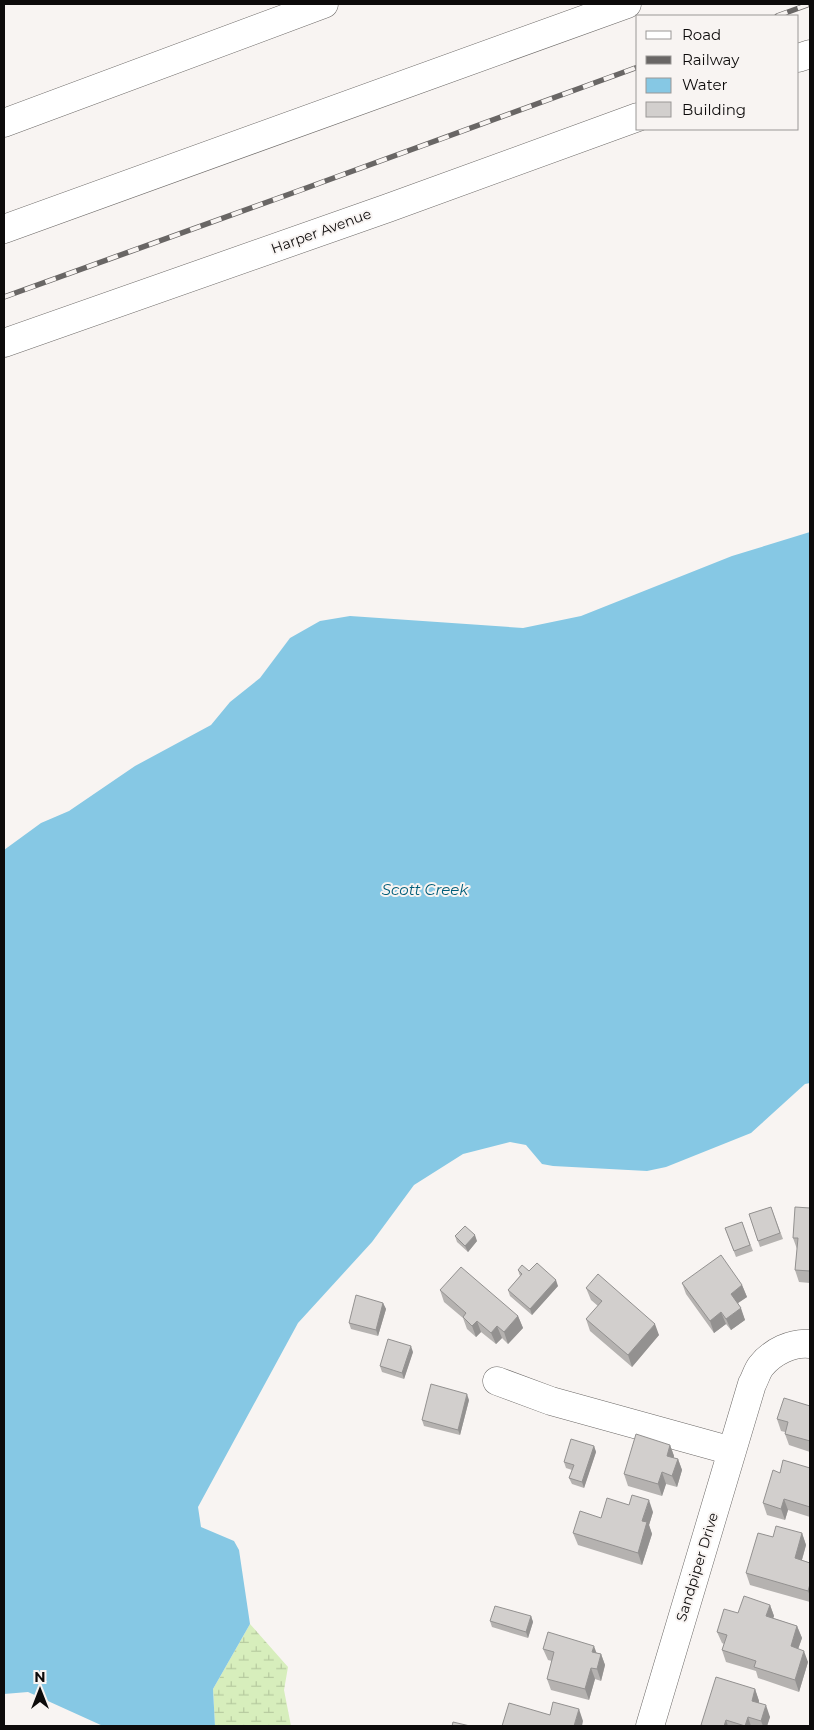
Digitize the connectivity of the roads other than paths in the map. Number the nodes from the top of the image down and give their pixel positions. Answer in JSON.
{"nodes":[{"id":1,"x":324,"y":4,"type":"edge"},
{"id":2,"x":627,"y":4,"type":"edge"},
{"id":3,"x":636,"y":118,"type":"edge"},
{"id":4,"x":4,"y":123,"type":"edge"},
{"id":5,"x":4,"y":230,"type":"edge"},
{"id":6,"x":4,"y":343,"type":"edge"},
{"id":7,"x":810,"y":1344,"type":"edge"},
{"id":8,"x":497,"y":1382,"type":"dead end"},
{"id":9,"x":732,"y":1451,"type":"junction"},
{"id":10,"x":650,"y":1726,"type":"edge"}],
"edges":[{"from":1,"to":4,"type":"street"},
{"from":2,"to":5,"type":"street"},
{"from":3,"to":6,"type":"street","name":"Harper Avenue"},
{"from":7,"to":9,"type":"street","name":"Sandpiper Drive"},
{"from":8,"to":9,"type":"street"},
{"from":9,"to":10,"type":"street","name":"Sandpiper Drive"}]}
